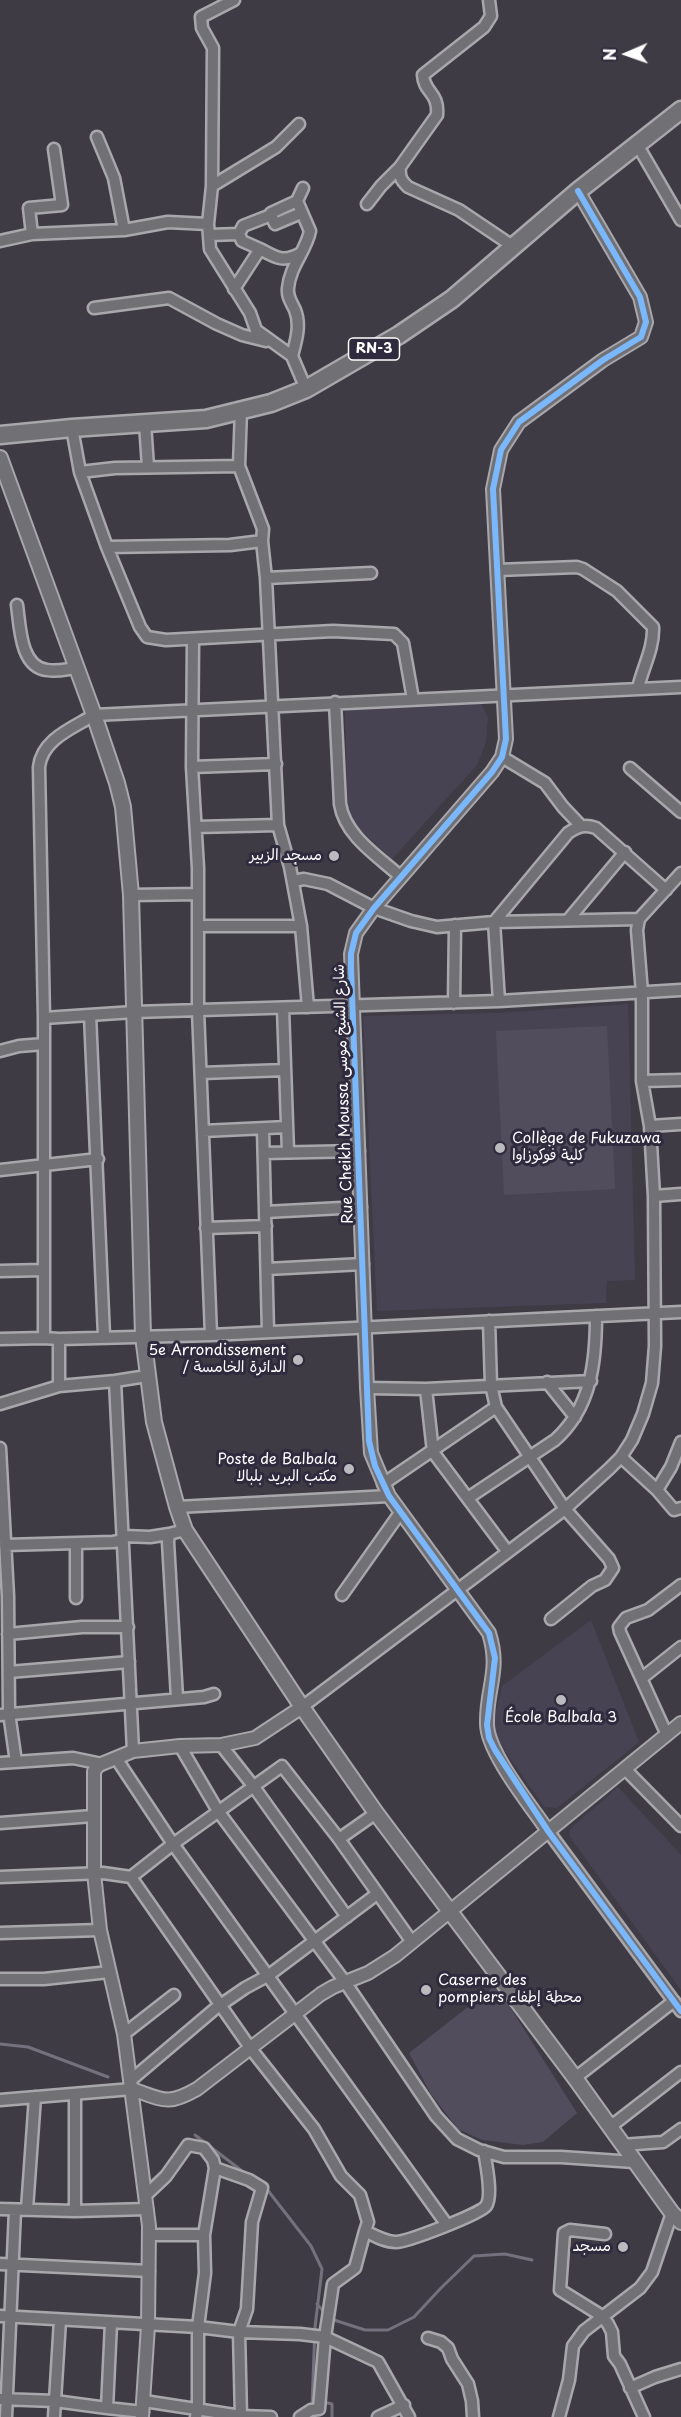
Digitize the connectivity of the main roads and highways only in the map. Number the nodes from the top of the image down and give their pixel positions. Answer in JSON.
{"nodes":[{"id":1,"x":681,"y":111,"type":"edge"},
{"id":2,"x":0,"y":435,"type":"edge"},
{"id":3,"x":0,"y":458,"type":"edge"},
{"id":4,"x":676,"y":2218,"type":"edge"}],
"edges":[{"from":1,"to":2,"type":"highway","number":"RN-3"},
{"from":3,"to":4,"type":"main road"}]}
